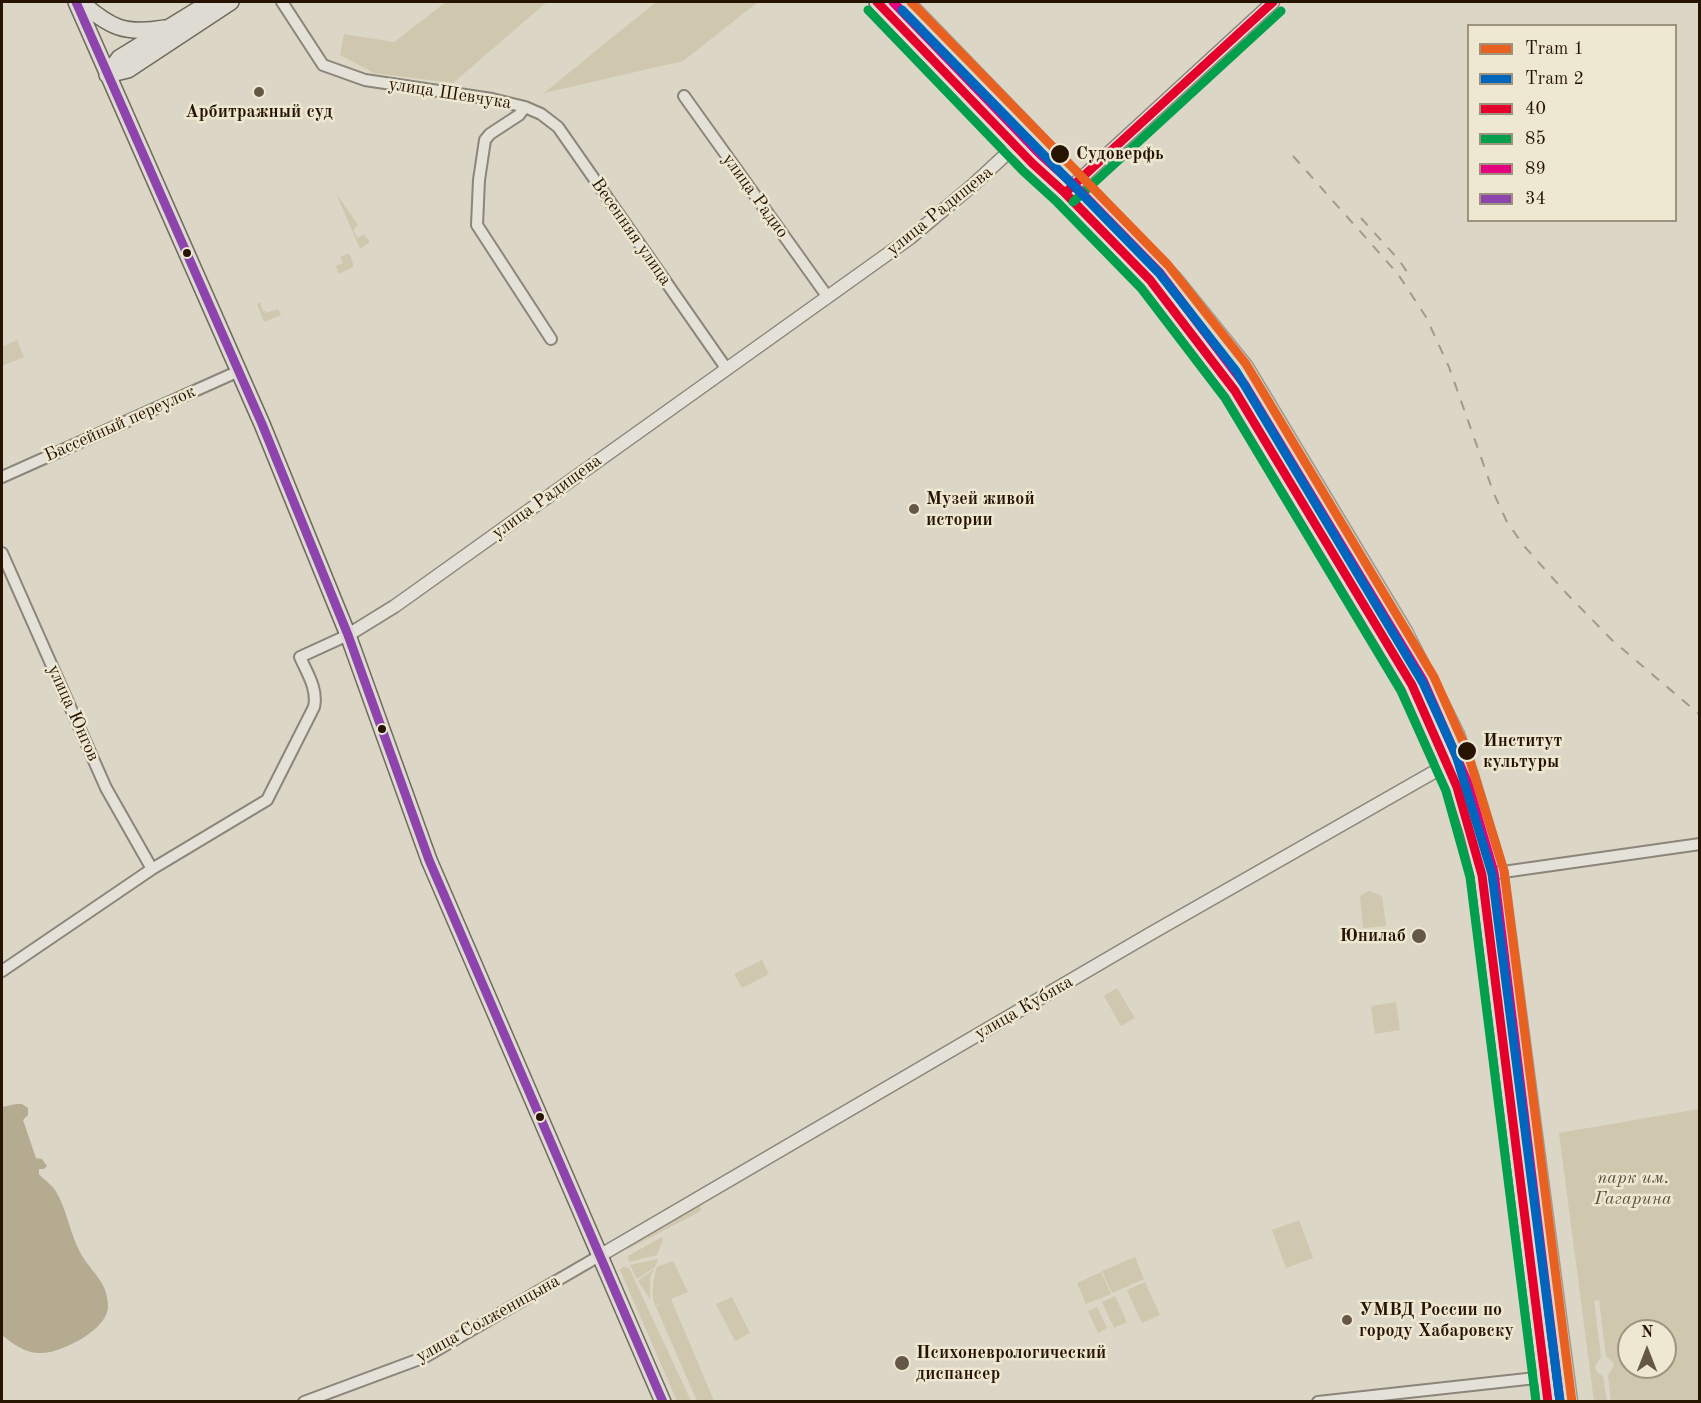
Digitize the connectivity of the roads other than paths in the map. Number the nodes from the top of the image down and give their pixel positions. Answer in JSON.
{"nodes":[{"id":1,"x":76,"y":2,"type":"edge"},
{"id":2,"x":81,"y":2,"type":"edge"},
{"id":3,"x":210,"y":2,"type":"edge"},
{"id":4,"x":231,"y":2,"type":"edge"},
{"id":5,"x":282,"y":2,"type":"edge"},
{"id":6,"x":877,"y":2,"type":"edge"},
{"id":7,"x":1273,"y":2,"type":"edge"},
{"id":8,"x":173,"y":26,"type":"junction"},
{"id":9,"x":107,"y":75,"type":"junction"},
{"id":10,"x":684,"y":96,"type":"dead end"},
{"id":11,"x":525,"y":107,"type":"junction"},
{"id":12,"x":1016,"y":145,"type":"junction"},
{"id":13,"x":1065,"y":193,"type":"junction"},
{"id":14,"x":827,"y":296,"type":"junction"},
{"id":15,"x":551,"y":339,"type":"dead end"},
{"id":16,"x":726,"y":369,"type":"junction"},
{"id":17,"x":239,"y":371,"type":"junction"},
{"id":18,"x":2,"y":477,"type":"edge"},
{"id":19,"x":2,"y":553,"type":"edge"},
{"id":20,"x":348,"y":635,"type":"junction"},
{"id":21,"x":1448,"y":764,"type":"junction"},
{"id":22,"x":1700,"y":844,"type":"edge"},
{"id":23,"x":152,"y":869,"type":"junction"},
{"id":24,"x":1482,"y":875,"type":"junction"},
{"id":25,"x":2,"y":971,"type":"edge"},
{"id":26,"x":601,"y":1255,"type":"junction"},
{"id":27,"x":1545,"y":1377,"type":"junction"},
{"id":28,"x":304,"y":1401,"type":"edge"},
{"id":29,"x":663,"y":1401,"type":"edge"},
{"id":30,"x":1318,"y":1401,"type":"edge"},
{"id":31,"x":1548,"y":1401,"type":"edge"}],
"edges":[{"from":1,"to":9,"type":"main road"},
{"from":2,"to":8,"type":"main road"},
{"from":3,"to":8,"type":"main road"},
{"from":4,"to":9,"type":"main road"},
{"from":5,"to":11,"type":"street","name":"улица Шевчука"},
{"from":6,"to":12,"type":"main road"},
{"from":7,"to":13,"type":"street"},
{"from":8,"to":9,"type":"main road"},
{"from":9,"to":17,"type":"main road"},
{"from":10,"to":14,"type":"street","name":"улица Радио"},
{"from":11,"to":15,"type":"street","name":"улица Шевчука"},
{"from":11,"to":16,"type":"street","name":"Весенняя улица"},
{"from":12,"to":13,"type":"main road"},
{"from":12,"to":14,"type":"street","name":"улица Радищева"},
{"from":13,"to":21,"type":"main road"},
{"from":14,"to":16,"type":"street","name":"улица Радищева"},
{"from":16,"to":20,"type":"street","name":"улица Радищева"},
{"from":17,"to":18,"type":"street","name":"Бассейный переулок"},
{"from":17,"to":20,"type":"main road"},
{"from":19,"to":23,"type":"street","name":"улица Юнгов"},
{"from":20,"to":23,"type":"street","name":"улица Радищева"},
{"from":20,"to":26,"type":"main road"},
{"from":21,"to":24,"type":"main road"},
{"from":21,"to":26,"type":"street","name":"улица Кубяка"},
{"from":22,"to":24,"type":"street"},
{"from":23,"to":25,"type":"street"},
{"from":24,"to":27,"type":"main road"},
{"from":26,"to":28,"type":"street","name":"улица Солженицына"},
{"from":26,"to":29,"type":"main road"},
{"from":27,"to":30,"type":"street"},
{"from":27,"to":31,"type":"main road"}]}
